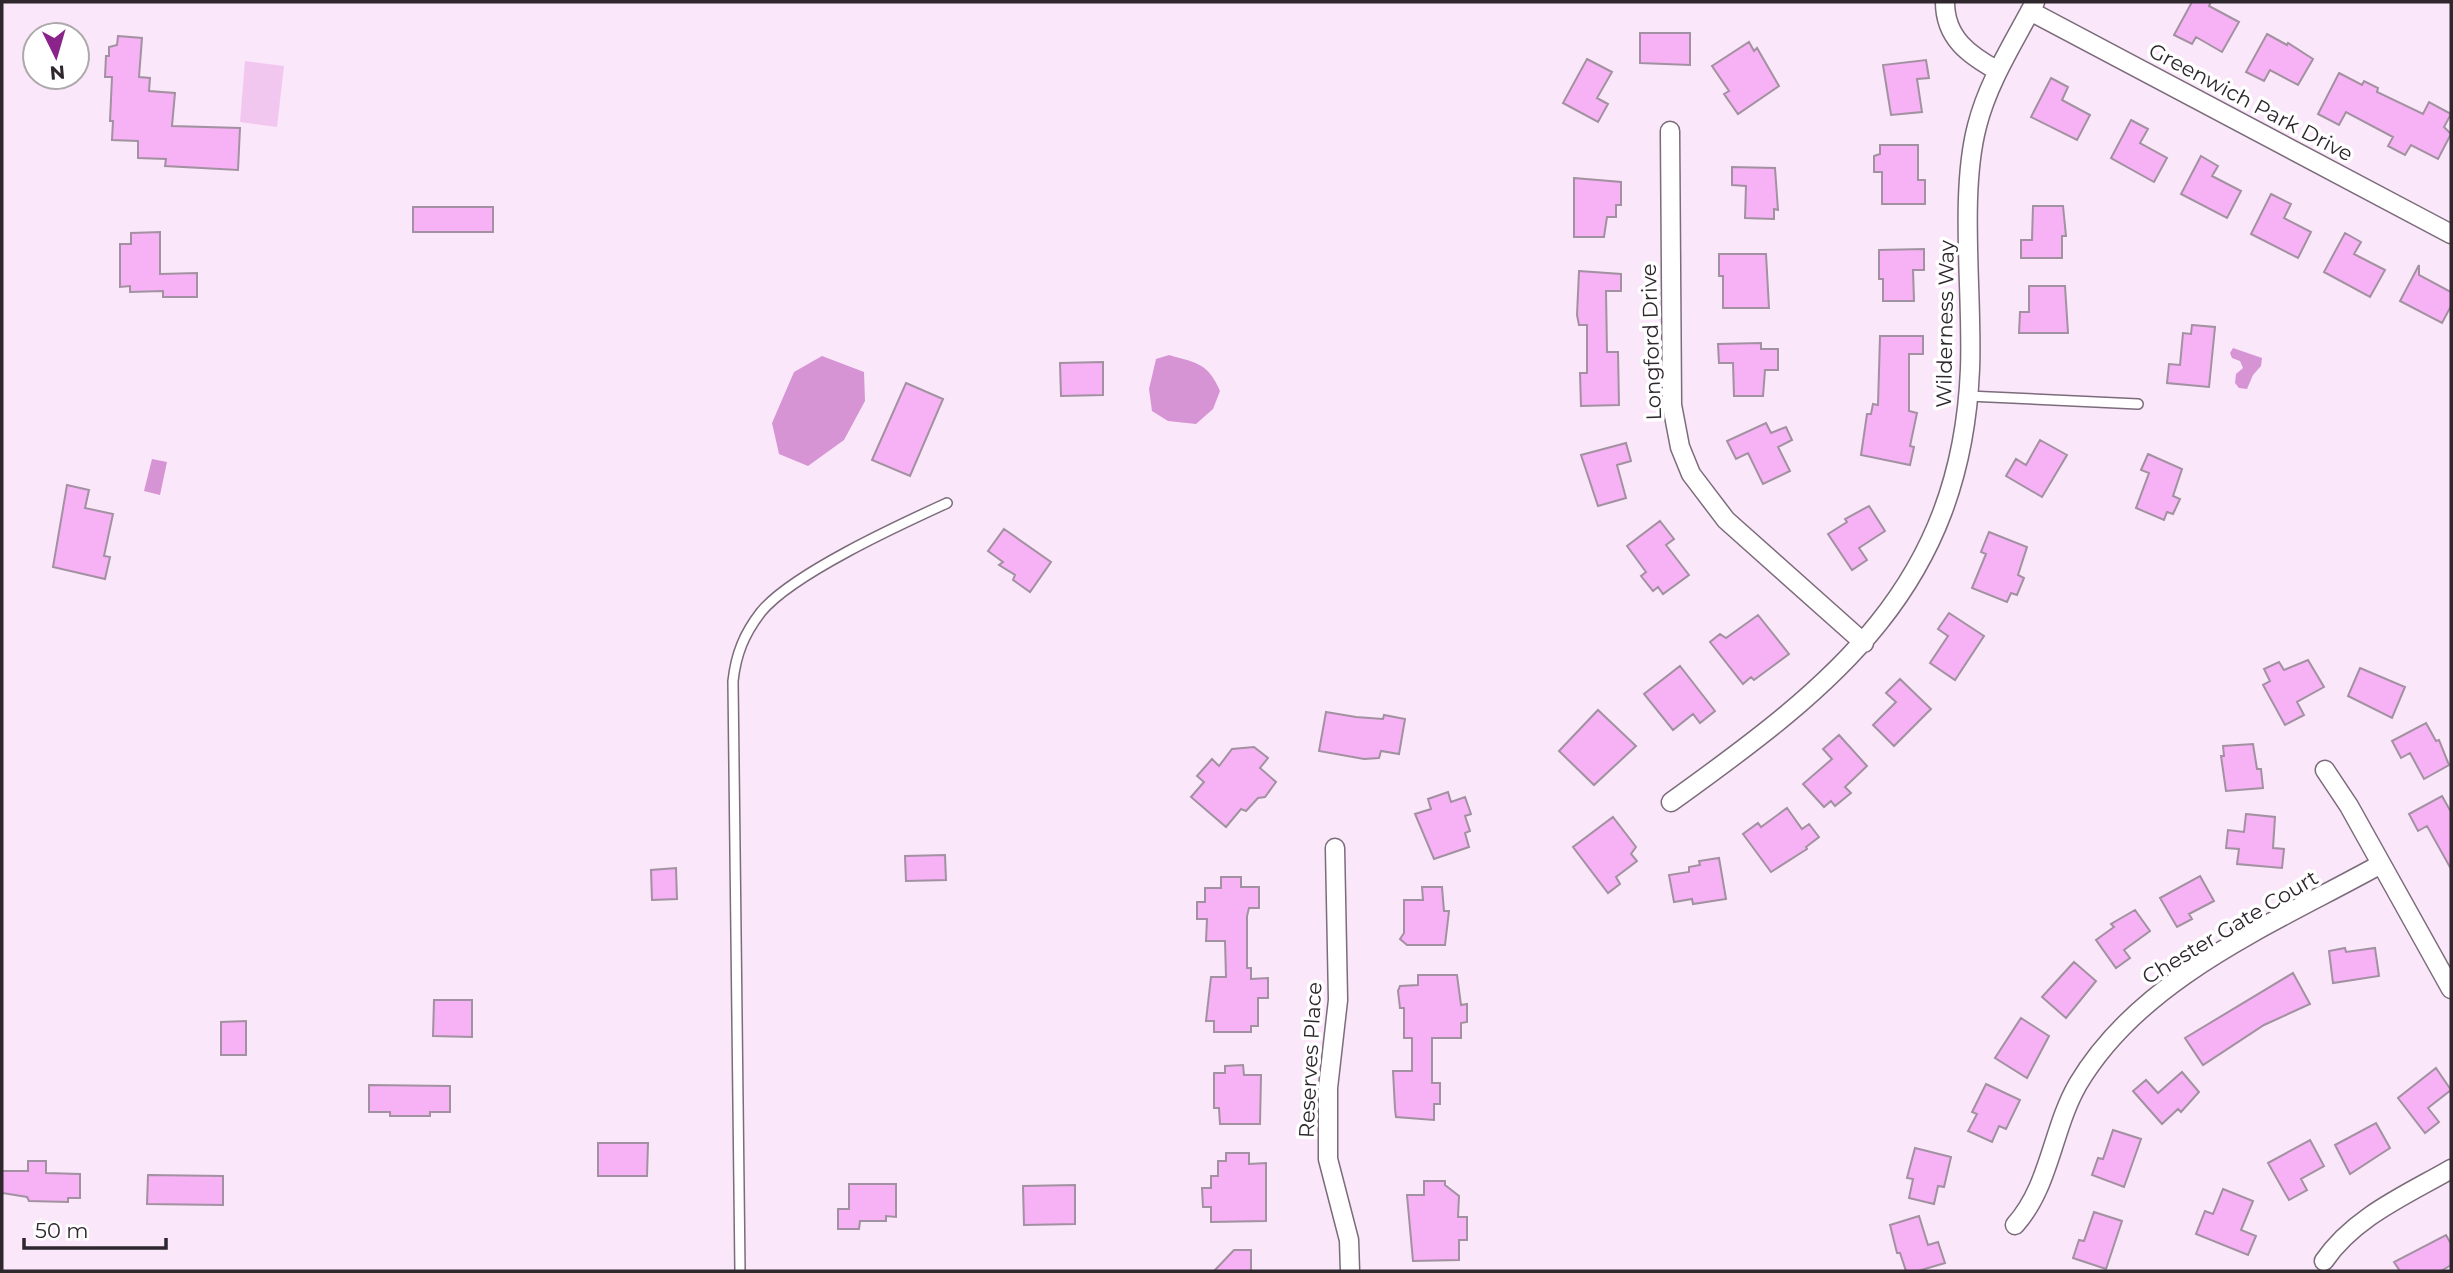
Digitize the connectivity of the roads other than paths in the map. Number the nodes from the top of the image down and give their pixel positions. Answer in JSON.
{"nodes":[{"id":1,"x":1945,"y":2,"type":"edge"},
{"id":2,"x":2033,"y":6,"type":"edge"},
{"id":3,"x":1998,"y":71,"type":"junction"},
{"id":4,"x":1670,"y":131,"type":"dead end"},
{"id":5,"x":2451,"y":234,"type":"edge"},
{"id":6,"x":1968,"y":396,"type":"junction"},
{"id":7,"x":2138,"y":404,"type":"dead end"},
{"id":8,"x":947,"y":503,"type":"dead end"},
{"id":9,"x":1864,"y":643,"type":"junction"},
{"id":10,"x":2325,"y":770,"type":"dead end"},
{"id":11,"x":1671,"y":802,"type":"dead end"},
{"id":12,"x":1335,"y":848,"type":"dead end"},
{"id":13,"x":2381,"y":864,"type":"junction"},
{"id":14,"x":2451,"y":989,"type":"edge"},
{"id":15,"x":2451,"y":1169,"type":"edge"},
{"id":16,"x":2015,"y":1225,"type":"dead end"},
{"id":17,"x":2324,"y":1261,"type":"dead end"},
{"id":18,"x":740,"y":1271,"type":"edge"},
{"id":19,"x":1350,"y":1271,"type":"edge"}],
"edges":[{"from":1,"to":3,"type":"street"},
{"from":2,"to":3,"type":"street","name":"Wilderness Way"},
{"from":2,"to":5,"type":"street","name":"Greenwich Park Drive"},
{"from":3,"to":6,"type":"street","name":"Wilderness Way"},
{"from":4,"to":9,"type":"street","name":"Longford Drive"},
{"from":6,"to":7,"type":"lane"},
{"from":6,"to":9,"type":"street","name":"Wilderness Way"},
{"from":8,"to":18,"type":"lane"},
{"from":9,"to":11,"type":"street","name":"Wilderness Way"},
{"from":10,"to":13,"type":"street"},
{"from":12,"to":19,"type":"street","name":"Reserves Place"},
{"from":13,"to":14,"type":"street"},
{"from":13,"to":16,"type":"street","name":"Chester Gate Court"},
{"from":15,"to":17,"type":"street"}]}
